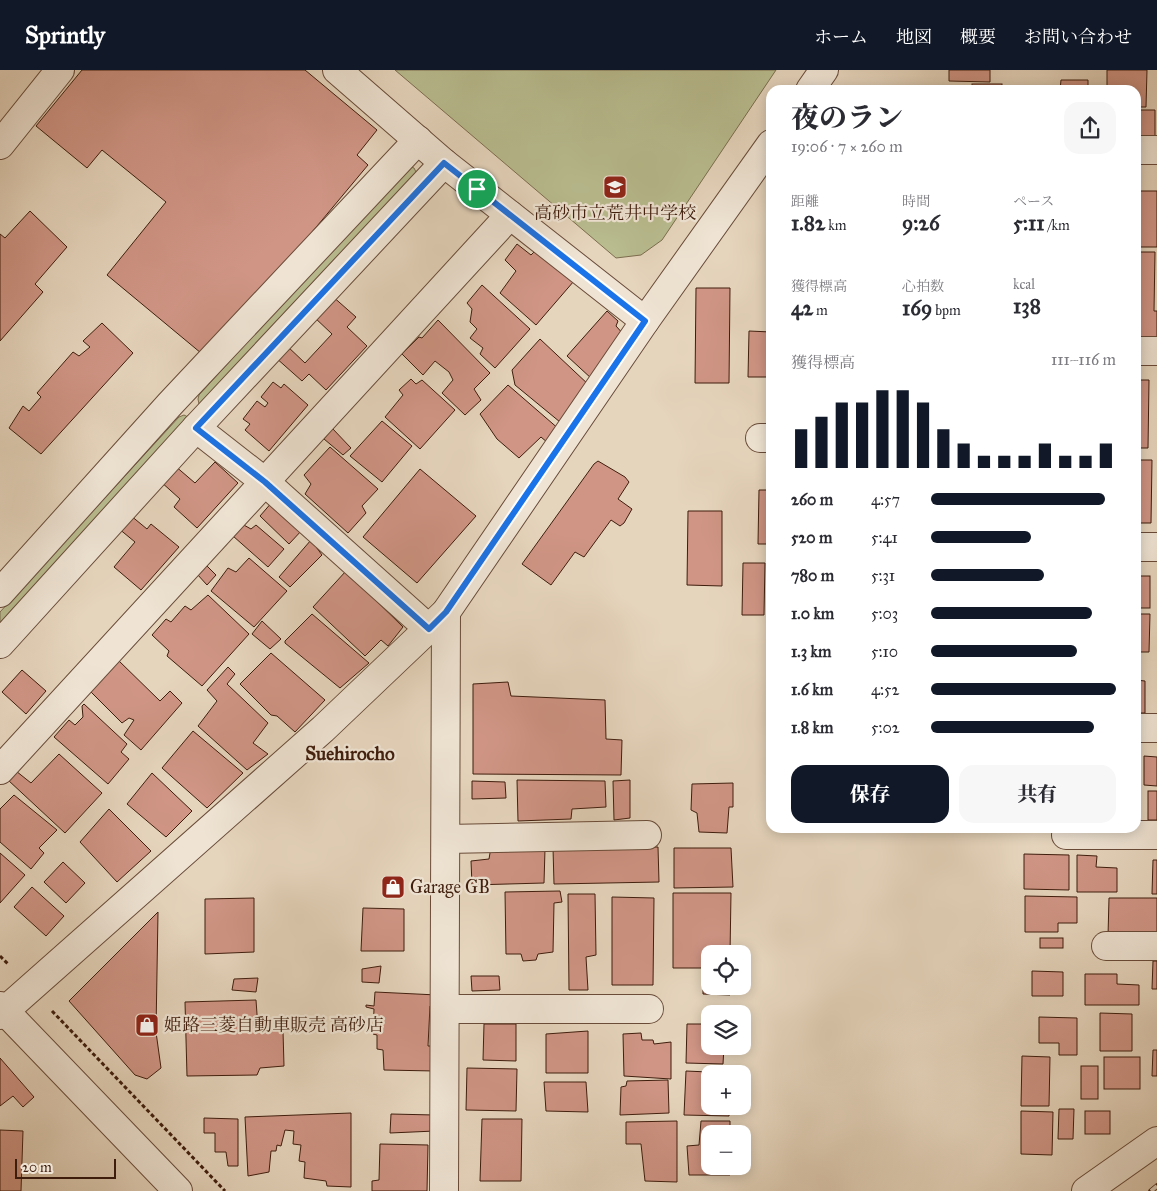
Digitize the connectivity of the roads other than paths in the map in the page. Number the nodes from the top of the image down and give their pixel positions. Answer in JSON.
{"nodes":[{"id":1,"x":60,"y":70,"type":"edge"},
{"id":2,"x":337,"y":70,"type":"edge"},
{"id":3,"x":824,"y":70,"type":"edge"},
{"id":4,"x":814,"y":85,"type":"edge"},
{"id":5,"x":418,"y":140,"type":"junction"},
{"id":6,"x":0,"y":145,"type":"edge"},
{"id":7,"x":1141,"y":150,"type":"edge"},
{"id":8,"x":1157,"y":150,"type":"edge"},
{"id":9,"x":766,"y":151,"type":"edge"},
{"id":10,"x":444,"y":163,"type":"junction"},
{"id":11,"x":510,"y":215,"type":"junction"},
{"id":12,"x":645,"y":321,"type":"junction"},
{"id":13,"x":1141,"y":351,"type":"edge"},
{"id":14,"x":1157,"y":351,"type":"edge"},
{"id":15,"x":196,"y":428,"type":"junction"},
{"id":16,"x":265,"y":482,"type":"junction"},
{"id":17,"x":1141,"y":547,"type":"edge"},
{"id":18,"x":1157,"y":547,"type":"edge"},
{"id":19,"x":0,"y":593,"type":"edge"},
{"id":20,"x":438,"y":620,"type":"junction"},
{"id":21,"x":0,"y":644,"type":"edge"},
{"id":22,"x":1141,"y":728,"type":"edge"},
{"id":23,"x":1157,"y":728,"type":"edge"},
{"id":24,"x":0,"y":770,"type":"edge"},
{"id":25,"x":647,"y":835,"type":"dead end"},
{"id":26,"x":1066,"y":835,"type":"dead end"},
{"id":27,"x":1157,"y":836,"type":"edge"},
{"id":28,"x":446,"y":839,"type":"junction"},
{"id":29,"x":1106,"y":946,"type":"dead end"},
{"id":30,"x":1157,"y":946,"type":"edge"},
{"id":31,"x":1,"y":1010,"type":"edge"},
{"id":32,"x":444,"y":1010,"type":"junction"},
{"id":33,"x":649,"y":1010,"type":"dead end"},
{"id":34,"x":1157,"y":1141,"type":"edge"},
{"id":35,"x":178,"y":1191,"type":"edge"},
{"id":36,"x":444,"y":1191,"type":"edge"},
{"id":37,"x":1086,"y":1191,"type":"edge"}],
"edges":[{"from":1,"to":6,"type":"street"},
{"from":2,"to":5,"type":"street"},
{"from":3,"to":4,"type":"street"},
{"from":5,"to":10,"type":"street"},
{"from":5,"to":19,"type":"street"},
{"from":7,"to":8,"type":"street"},
{"from":9,"to":12,"type":"street"},
{"from":10,"to":11,"type":"street"},
{"from":10,"to":15,"type":"street"},
{"from":11,"to":12,"type":"street"},
{"from":11,"to":16,"type":"street"},
{"from":12,"to":20,"type":"street"},
{"from":13,"to":14,"type":"street"},
{"from":15,"to":16,"type":"street"},
{"from":15,"to":21,"type":"street"},
{"from":16,"to":20,"type":"street"},
{"from":16,"to":24,"type":"street"},
{"from":17,"to":18,"type":"street"},
{"from":20,"to":28,"type":"street"},
{"from":20,"to":31,"type":"street"},
{"from":22,"to":23,"type":"street"},
{"from":25,"to":28,"type":"street"},
{"from":26,"to":27,"type":"street"},
{"from":28,"to":32,"type":"street"},
{"from":29,"to":30,"type":"street"},
{"from":31,"to":35,"type":"street"},
{"from":32,"to":33,"type":"street"},
{"from":32,"to":36,"type":"street"},
{"from":34,"to":37,"type":"street"}]}
